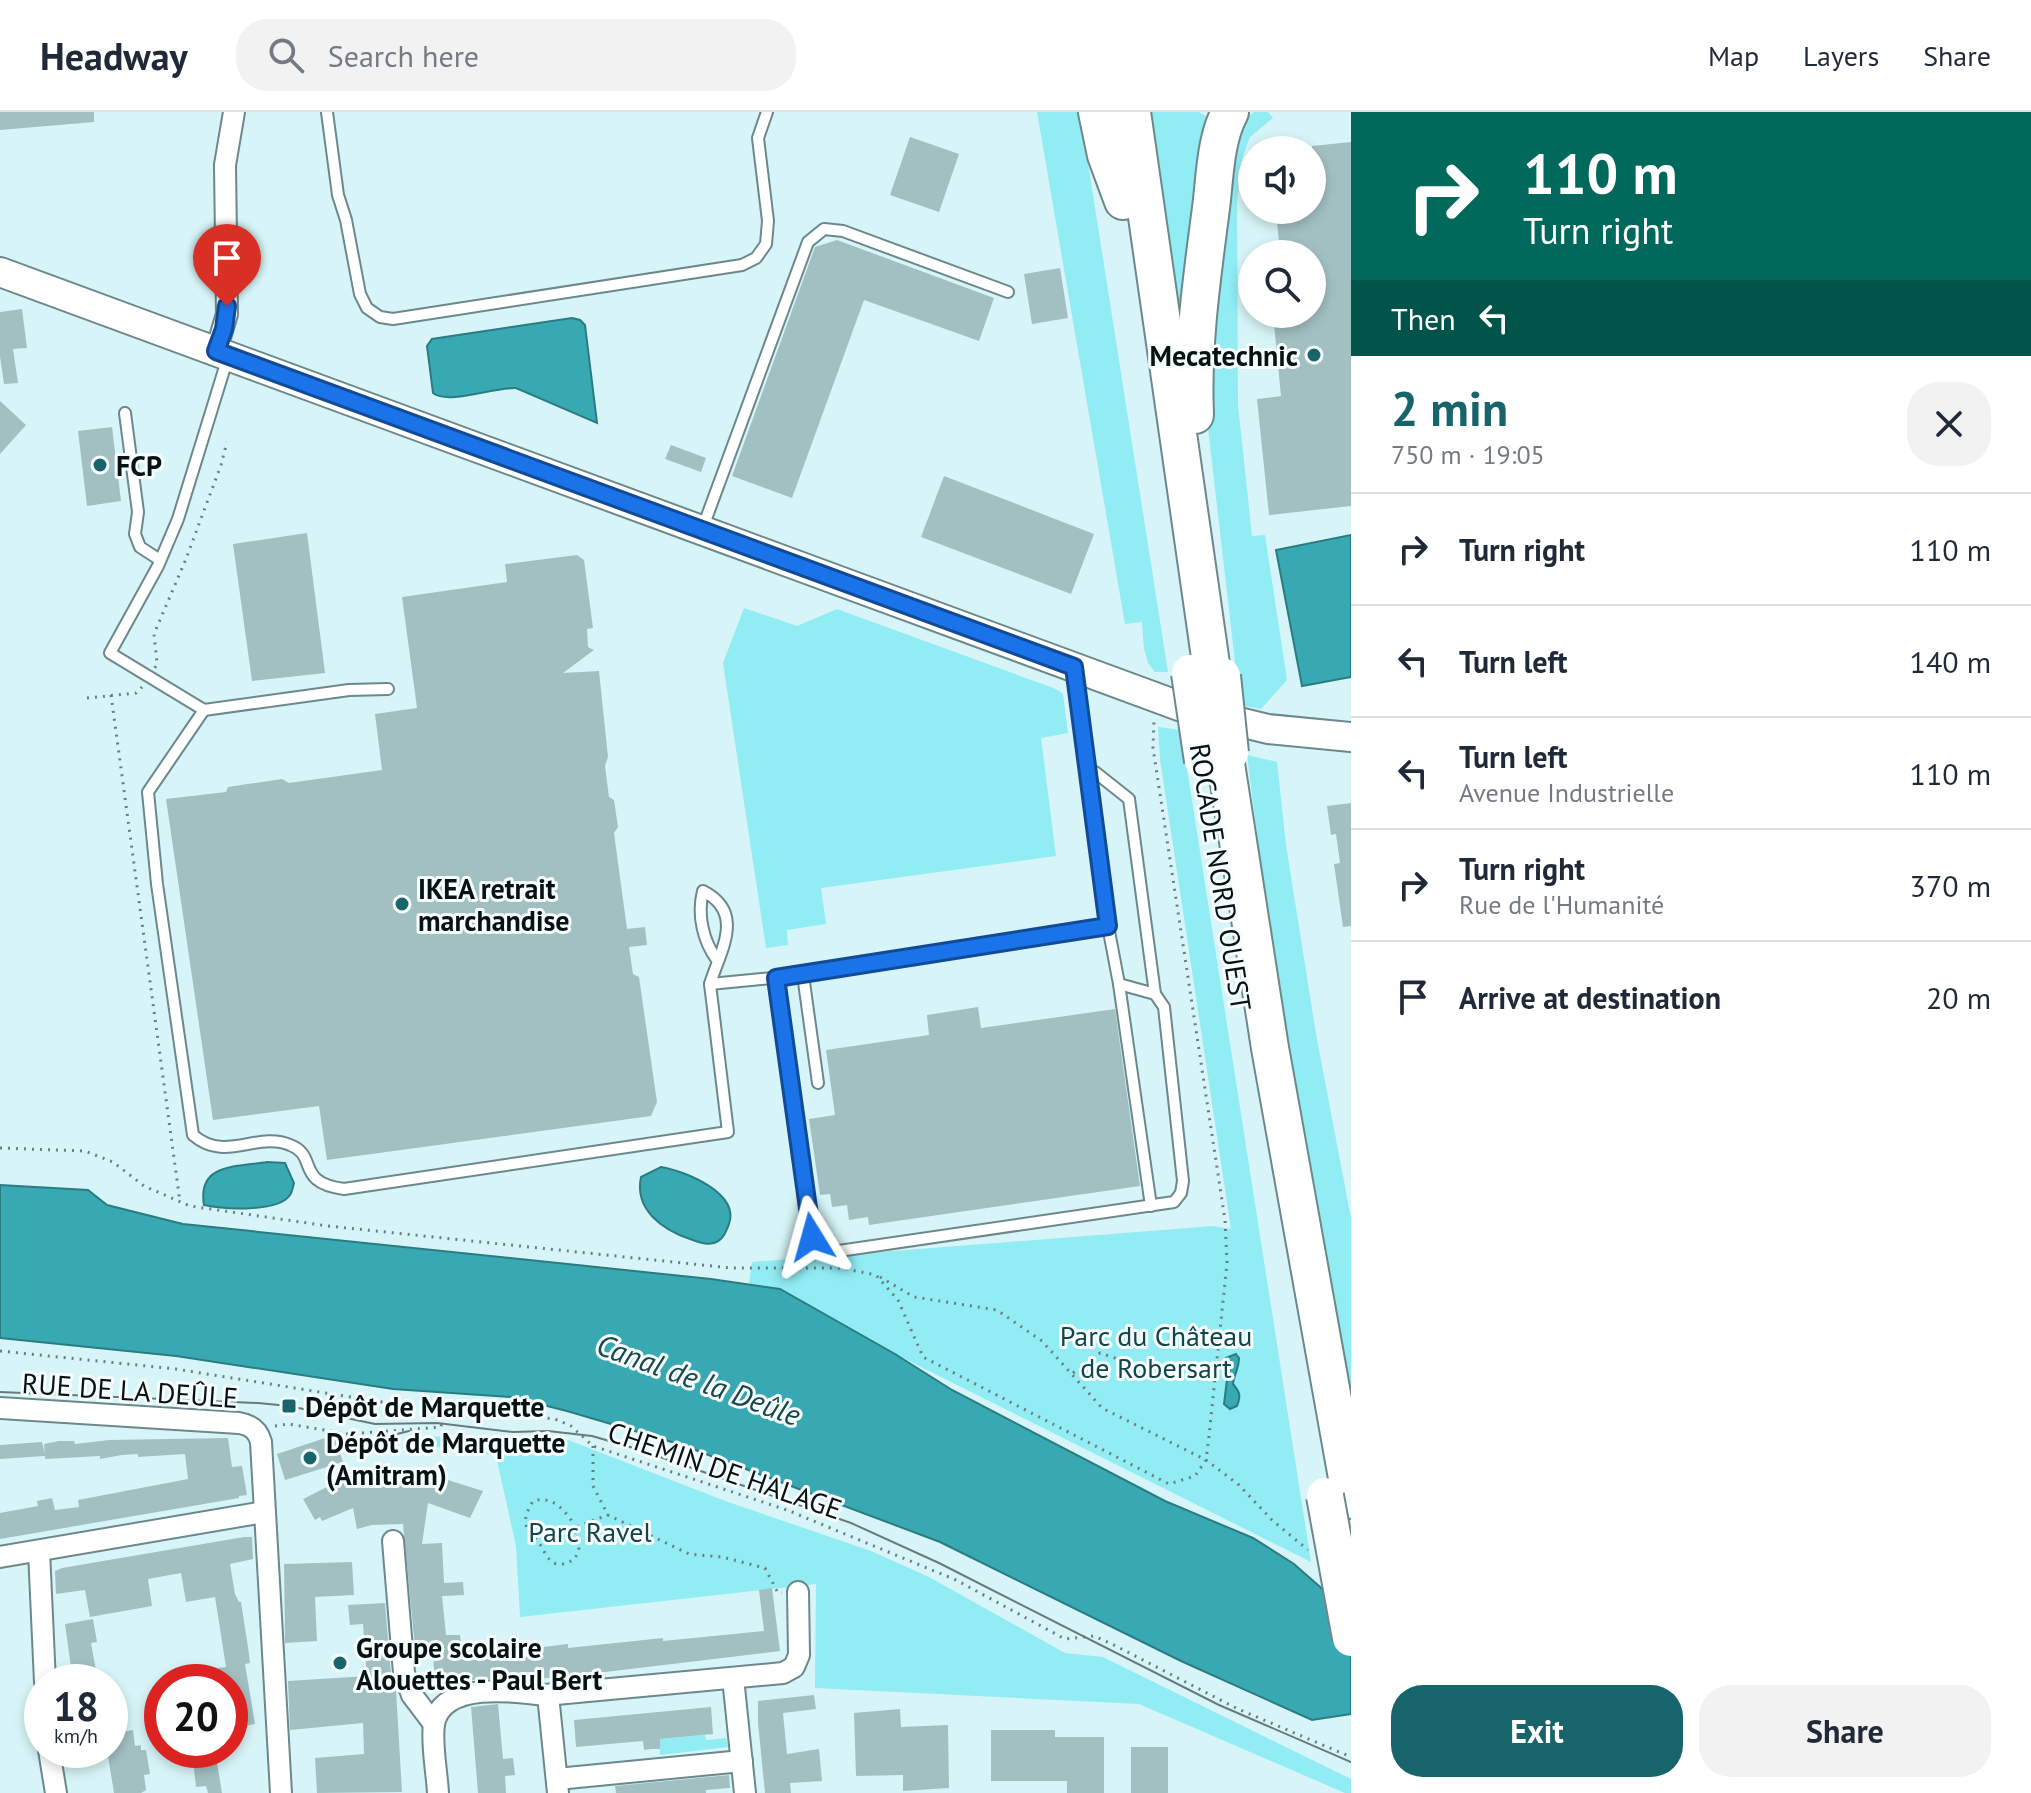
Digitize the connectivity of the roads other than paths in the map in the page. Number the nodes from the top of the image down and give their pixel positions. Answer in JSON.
{"nodes":[{"id":1,"x":234,"y":112,"type":"edge"},
{"id":2,"x":327,"y":112,"type":"edge"},
{"id":3,"x":767,"y":112,"type":"edge"},
{"id":4,"x":1097,"y":112,"type":"edge"},
{"id":5,"x":1110,"y":112,"type":"edge"},
{"id":6,"x":1132,"y":112,"type":"edge"},
{"id":7,"x":1230,"y":112,"type":"edge"},
{"id":8,"x":1123,"y":201,"type":"junction"},
{"id":9,"x":0,"y":272,"type":"edge"},
{"id":10,"x":1008,"y":292,"type":"dead end"},
{"id":11,"x":222,"y":353,"type":"junction"},
{"id":12,"x":125,"y":413,"type":"dead end"},
{"id":13,"x":702,"y":529,"type":"junction"},
{"id":14,"x":160,"y":560,"type":"junction"},
{"id":15,"x":1074,"y":667,"type":"junction"},
{"id":16,"x":1209,"y":676,"type":"junction"},
{"id":17,"x":388,"y":689,"type":"dead end"},
{"id":18,"x":204,"y":710,"type":"junction"},
{"id":19,"x":1351,"y":737,"type":"edge"},
{"id":20,"x":1227,"y":750,"type":"junction"},
{"id":21,"x":1088,"y":774,"type":"junction"},
{"id":22,"x":1108,"y":926,"type":"junction"},
{"id":23,"x":717,"y":960,"type":"junction"},
{"id":24,"x":803,"y":975,"type":"junction"},
{"id":25,"x":776,"y":978,"type":"junction"},
{"id":26,"x":710,"y":984,"type":"junction"},
{"id":27,"x":1119,"y":984,"type":"junction"},
{"id":28,"x":1155,"y":994,"type":"junction"},
{"id":29,"x":818,"y":1083,"type":"dead end"},
{"id":30,"x":1151,"y":1206,"type":"junction"},
{"id":31,"x":0,"y":1408,"type":"edge"},
{"id":32,"x":1338,"y":1498,"type":"edge"},
{"id":33,"x":264,"y":1512,"type":"junction"},
{"id":34,"x":393,"y":1541,"type":"dead end"},
{"id":35,"x":39,"y":1551,"type":"junction"},
{"id":36,"x":0,"y":1557,"type":"edge"},
{"id":37,"x":798,"y":1592,"type":"road end"},
{"id":38,"x":1351,"y":1638,"type":"edge"},
{"id":39,"x":44,"y":1664,"type":"edge"},
{"id":40,"x":733,"y":1678,"type":"junction"},
{"id":41,"x":548,"y":1695,"type":"junction"},
{"id":42,"x":434,"y":1724,"type":"junction"},
{"id":43,"x":742,"y":1761,"type":"junction"},
{"id":44,"x":52,"y":1768,"type":"edge"},
{"id":45,"x":558,"y":1786,"type":"edge"},
{"id":46,"x":56,"y":1793,"type":"edge"},
{"id":47,"x":281,"y":1793,"type":"edge"},
{"id":48,"x":438,"y":1793,"type":"edge"},
{"id":49,"x":745,"y":1793,"type":"edge"}],
"edges":[{"from":1,"to":11,"type":"street"},
{"from":2,"to":3,"type":"lane"},
{"from":4,"to":8,"type":"highway"},
{"from":5,"to":8,"type":"highway","name":"ROCADE NORD OUEST"},
{"from":6,"to":16,"type":"highway","name":"ROCADE NORD OUEST"},
{"from":7,"to":16,"type":"highway"},
{"from":8,"to":16,"type":"highway","name":"ROCADE NORD OUEST"},
{"from":9,"to":11,"type":"street"},
{"from":10,"to":13,"type":"lane"},
{"from":11,"to":13,"type":"street"},
{"from":11,"to":14,"type":"lane"},
{"from":12,"to":14,"type":"lane"},
{"from":13,"to":15,"type":"street"},
{"from":14,"to":18,"type":"lane"},
{"from":15,"to":20,"type":"street"},
{"from":15,"to":21,"type":"lane"},
{"from":16,"to":20,"type":"highway","name":"ROCADE NORD OUEST","bridge":true},
{"from":17,"to":18,"type":"lane"},
{"from":18,"to":26,"type":"lane"},
{"from":19,"to":20,"type":"street"},
{"from":20,"to":32,"type":"highway","name":"ROCADE NORD OUEST"},
{"from":20,"to":32,"type":"highway","name":"ROCADE NORD OUEST"},
{"from":21,"to":22,"type":"lane"},
{"from":21,"to":28,"type":"lane"},
{"from":22,"to":24,"type":"lane"},
{"from":22,"to":27,"type":"lane"},
{"from":23,"to":23,"type":"lane"},
{"from":23,"to":26,"type":"lane"},
{"from":24,"to":25,"type":"lane"},
{"from":24,"to":29,"type":"lane"},
{"from":25,"to":26,"type":"lane"},
{"from":25,"to":30,"type":"lane"},
{"from":27,"to":28,"type":"lane"},
{"from":27,"to":30,"type":"lane"},
{"from":28,"to":30,"type":"lane"},
{"from":31,"to":33,"type":"street","name":"RUE DE LA DEÛLE"},
{"from":32,"to":38,"type":"highway","name":"ROCADE NORD OUEST","bridge":true},
{"from":33,"to":35,"type":"street"},
{"from":33,"to":47,"type":"street"},
{"from":34,"to":42,"type":"street"},
{"from":35,"to":36,"type":"street"},
{"from":35,"to":39,"type":"street"},
{"from":37,"to":40,"type":"street"},
{"from":40,"to":41,"type":"street"},
{"from":40,"to":43,"type":"street"},
{"from":41,"to":42,"type":"street"},
{"from":41,"to":45,"type":"street"},
{"from":42,"to":48,"type":"street"},
{"from":43,"to":45,"type":"street"},
{"from":43,"to":49,"type":"street"},
{"from":44,"to":46,"type":"street"}]}
